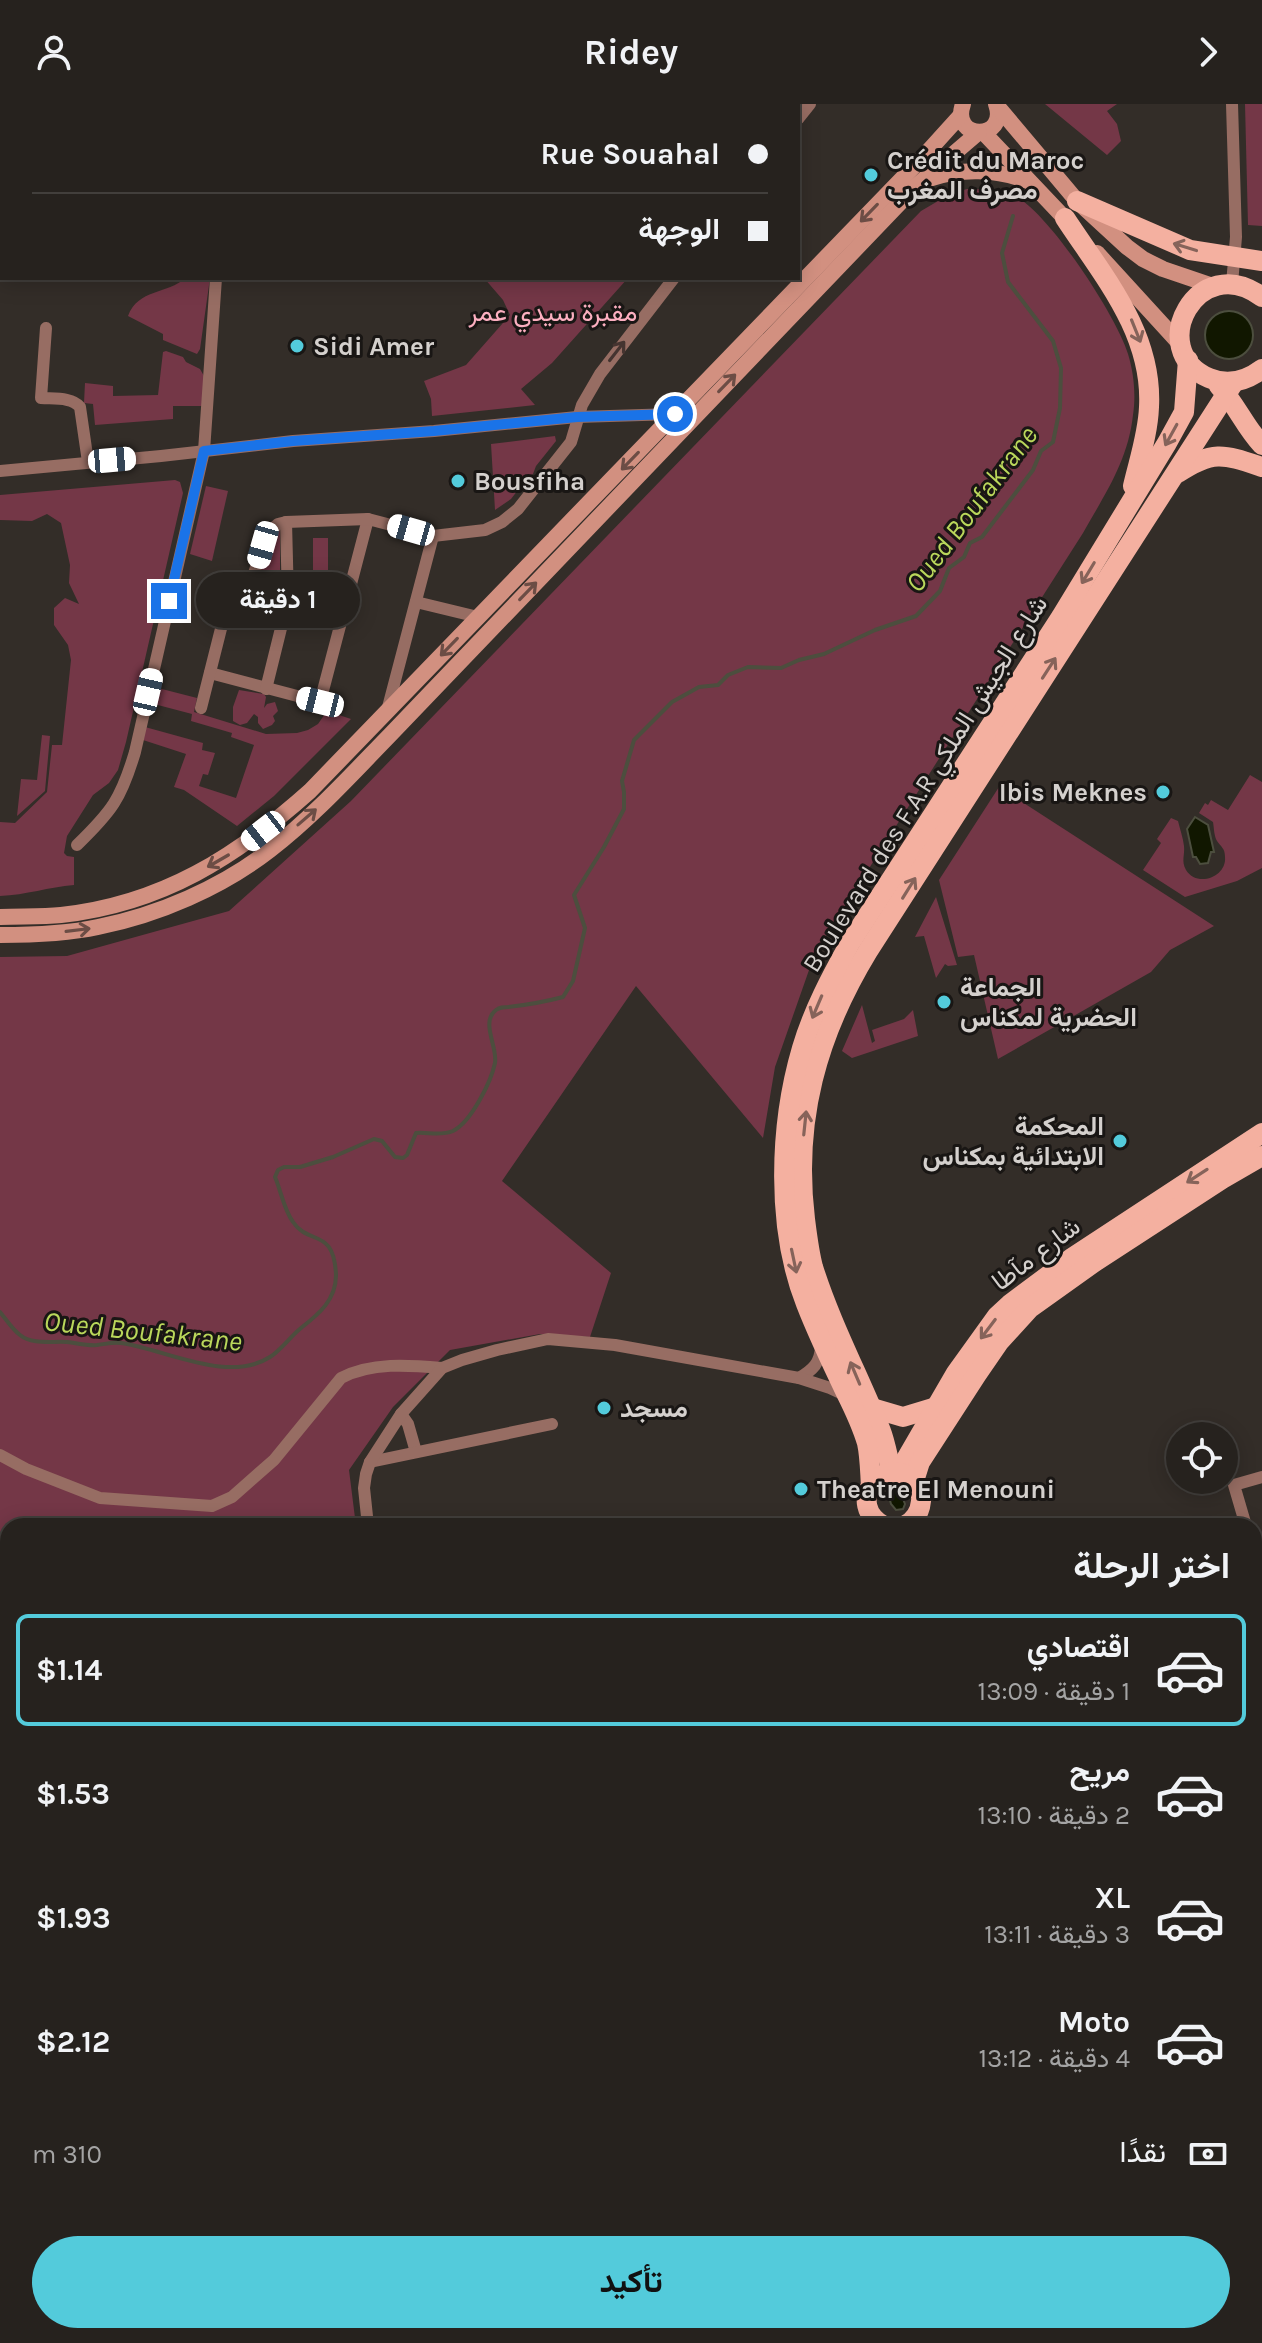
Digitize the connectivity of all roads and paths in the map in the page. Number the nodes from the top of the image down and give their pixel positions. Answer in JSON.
{"nodes":[{"id":1,"x":1232,"y":104,"type":"edge"},
{"id":2,"x":997,"y":106,"type":"edge"},
{"id":3,"x":959,"y":109,"type":"edge"},
{"id":4,"x":981,"y":132,"type":"junction"},
{"id":5,"x":1033,"y":183,"type":"junction"},
{"id":6,"x":916,"y":186,"type":"junction"},
{"id":7,"x":1071,"y":209,"type":"junction"},
{"id":8,"x":1235,"y":258,"type":"junction"},
{"id":9,"x":1262,"y":261,"type":"edge"},
{"id":10,"x":1262,"y":268,"type":"edge"},
{"id":11,"x":216,"y":280,"type":"edge"},
{"id":12,"x":672,"y":280,"type":"edge"},
{"id":13,"x":1227,"y":285,"type":"junction"},
{"id":14,"x":1262,"y":297,"type":"edge"},
{"id":15,"x":46,"y":328,"type":"dead end"},
{"id":16,"x":1184,"y":353,"type":"junction"},
{"id":17,"x":1262,"y":369,"type":"edge"},
{"id":18,"x":1225,"y":386,"type":"junction"},
{"id":19,"x":675,"y":414,"type":"junction"},
{"id":20,"x":577,"y":417,"type":"junction"},
{"id":21,"x":1262,"y":445,"type":"edge"},
{"id":22,"x":204,"y":451,"type":"junction"},
{"id":23,"x":88,"y":462,"type":"junction"},
{"id":24,"x":1262,"y":467,"type":"edge"},
{"id":25,"x":0,"y":471,"type":"edge"},
{"id":26,"x":1175,"y":475,"type":"junction"},
{"id":27,"x":1128,"y":506,"type":"junction"},
{"id":28,"x":368,"y":519,"type":"junction"},
{"id":29,"x":286,"y":522,"type":"junction"},
{"id":30,"x":433,"y":536,"type":"junction"},
{"id":31,"x":351,"y":584,"type":"dead end"},
{"id":32,"x":416,"y":602,"type":"junction"},
{"id":33,"x":345,"y":607,"type":"dead end"},
{"id":34,"x":478,"y":617,"type":"junction"},
{"id":35,"x":210,"y":673,"type":"junction"},
{"id":36,"x":266,"y":689,"type":"junction"},
{"id":37,"x":201,"y":708,"type":"dead end"},
{"id":38,"x":387,"y":711,"type":"junction"},
{"id":39,"x":77,"y":845,"type":"dead end"},
{"id":40,"x":0,"y":917,"type":"edge"},
{"id":41,"x":0,"y":935,"type":"edge"},
{"id":42,"x":1262,"y":1133,"type":"edge"},
{"id":43,"x":1262,"y":1156,"type":"edge"},
{"id":44,"x":821,"y":1339,"type":"junction"},
{"id":45,"x":442,"y":1368,"type":"junction"},
{"id":46,"x":799,"y":1378,"type":"junction"},
{"id":47,"x":848,"y":1397,"type":"junction"},
{"id":48,"x":869,"y":1407,"type":"junction"},
{"id":49,"x":936,"y":1407,"type":"junction"},
{"id":50,"x":401,"y":1414,"type":"junction"},
{"id":51,"x":552,"y":1424,"type":"dead end"},
{"id":52,"x":416,"y":1452,"type":"junction"},
{"id":53,"x":0,"y":1455,"type":"edge"},
{"id":54,"x":370,"y":1462,"type":"junction"},
{"id":55,"x":901,"y":1475,"type":"junction"},
{"id":56,"x":1262,"y":1477,"type":"edge"},
{"id":57,"x":871,"y":1486,"type":"junction"},
{"id":58,"x":367,"y":1518,"type":"edge"},
{"id":59,"x":872,"y":1518,"type":"edge"},
{"id":60,"x":914,"y":1518,"type":"edge"},
{"id":61,"x":1244,"y":1518,"type":"edge"}],
"edges":[{"from":1,"to":8,"type":"street"},
{"from":2,"to":4,"type":"main road"},
{"from":2,"to":7,"type":"main road"},
{"from":3,"to":4,"type":"main road"},
{"from":3,"to":19,"type":"main road","one_way":true},
{"from":4,"to":5,"type":"main road"},
{"from":4,"to":6,"type":"main road"},
{"from":5,"to":6,"type":"main road"},
{"from":5,"to":7,"type":"main road"},
{"from":41,"to":6,"type":"main road","one_way":true},
{"from":8,"to":7,"type":"main road","one_way":true},
{"from":7,"to":13,"type":"main road"},
{"from":7,"to":16,"type":"main road"},
{"from":7,"to":27,"type":"main road","one_way":true},
{"from":8,"to":9,"type":"main road"},
{"from":8,"to":13,"type":"street"},
{"from":10,"to":13,"type":"main road","name":"Boulevard des F.A.R شارع الجيش الملكي"},
{"from":11,"to":22,"type":"street"},
{"from":20,"to":12,"type":"street","one_way":true},
{"from":13,"to":14,"type":"main road"},
{"from":13,"to":16,"type":"main road","name":"Boulevard des F.A.R شارع الجيش الملكي"},
{"from":15,"to":23,"type":"street"},
{"from":16,"to":18,"type":"main road"},
{"from":16,"to":27,"type":"main road","name":"Boulevard des F.A.R شارع الجيش الملكي","one_way":true},
{"from":17,"to":18,"type":"main road"},
{"from":18,"to":21,"type":"main road"},
{"from":18,"to":26,"type":"main road","name":"Boulevard des F.A.R شارع الجيش الملكي"},
{"from":19,"to":20,"type":"street"},
{"from":19,"to":34,"type":"main road","one_way":true},
{"from":20,"to":22,"type":"street"},
{"from":20,"to":30,"type":"street"},
{"from":22,"to":23,"type":"street"},
{"from":22,"to":39,"type":"street"},
{"from":23,"to":25,"type":"street"},
{"from":24,"to":26,"type":"main road"},
{"from":48,"to":26,"type":"main road","name":"Boulevard des F.A.R شارع الجيش الملكي","one_way":true},
{"from":27,"to":44,"type":"main road","name":"Boulevard des F.A.R شارع الجيش الملكي","one_way":true},
{"from":28,"to":29,"type":"street"},
{"from":28,"to":30,"type":"street"},
{"from":28,"to":31,"type":"street"},
{"from":29,"to":35,"type":"street"},
{"from":29,"to":36,"type":"street"},
{"from":30,"to":32,"type":"street"},
{"from":32,"to":34,"type":"street"},
{"from":32,"to":38,"type":"street"},
{"from":33,"to":36,"type":"street"},
{"from":34,"to":38,"type":"main road","one_way":true},
{"from":35,"to":36,"type":"street"},
{"from":35,"to":37,"type":"street"},
{"from":38,"to":40,"type":"main road","one_way":true},
{"from":42,"to":49,"type":"main road","name":"شارع مآطا","one_way":true},
{"from":43,"to":55,"type":"main road"},
{"from":44,"to":46,"type":"street"},
{"from":44,"to":47,"type":"main road","name":"Boulevard des F.A.R شارع الجيش الملكي"},
{"from":45,"to":46,"type":"street"},
{"from":45,"to":50,"type":"street"},
{"from":45,"to":53,"type":"street"},
{"from":46,"to":47,"type":"street"},
{"from":47,"to":57,"type":"main road","name":"Boulevard des F.A.R شارع الجيش الملكي"},
{"from":48,"to":49,"type":"main road"},
{"from":48,"to":55,"type":"main road","name":"Boulevard des F.A.R شارع الجيش الملكي"},
{"from":49,"to":55,"type":"main road","name":"شارع مآطا"},
{"from":50,"to":52,"type":"street"},
{"from":50,"to":54,"type":"street"},
{"from":51,"to":52,"type":"street"},
{"from":52,"to":54,"type":"street"},
{"from":54,"to":58,"type":"street"},
{"from":55,"to":57,"type":"main road"},
{"from":55,"to":60,"type":"main road","name":"Boulevard des F.A.R شارع الجيش الملكي"},
{"from":56,"to":61,"type":"street"},
{"from":57,"to":59,"type":"main road","name":"Boulevard des F.A.R شارع الجيش الملكي"}]}
